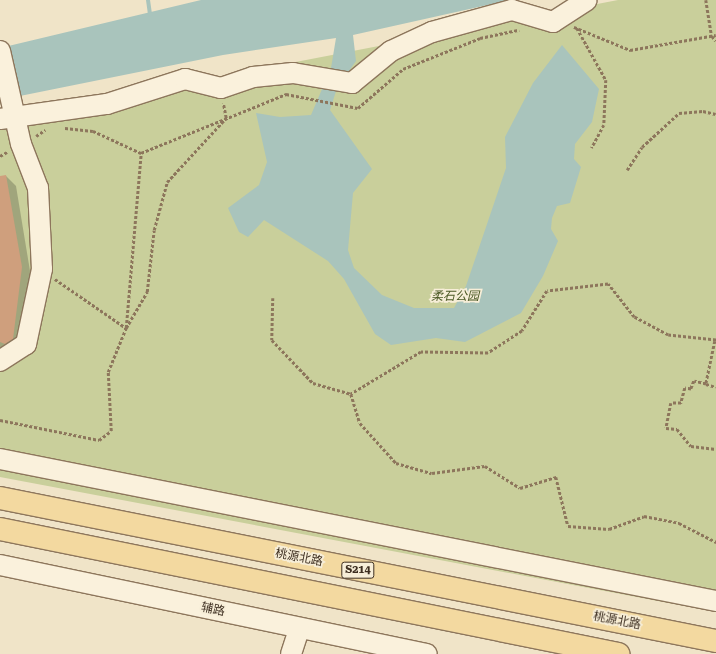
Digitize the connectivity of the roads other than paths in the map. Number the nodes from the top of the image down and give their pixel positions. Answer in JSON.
{"nodes":[{"id":1,"x":587,"y":0,"type":"edge"},
{"id":2,"x":0,"y":51,"type":"edge"},
{"id":3,"x":9,"y":113,"type":"edge"},
{"id":4,"x":0,"y":361,"type":"edge"},
{"id":5,"x":0,"y":459,"type":"edge"},
{"id":6,"x":0,"y":498,"type":"edge"},
{"id":7,"x":0,"y":529,"type":"edge"},
{"id":8,"x":0,"y":565,"type":"edge"},
{"id":9,"x":716,"y":601,"type":"edge"},
{"id":10,"x":299,"y":629,"type":"junction"},
{"id":11,"x":716,"y":641,"type":"edge"},
{"id":12,"x":291,"y":654,"type":"edge"},
{"id":13,"x":427,"y":654,"type":"edge"},
{"id":14,"x":618,"y":654,"type":"edge"}],
"edges":[{"from":1,"to":3,"type":"street"},
{"from":2,"to":3,"type":"street"},
{"from":3,"to":4,"type":"street"},
{"from":5,"to":9,"type":"street"},
{"from":6,"to":11,"type":"main road","name":"桃源北路","number":"S214"},
{"from":7,"to":14,"type":"main road"},
{"from":8,"to":10,"type":"street","name":"辅路"},
{"from":10,"to":12,"type":"street"},
{"from":10,"to":13,"type":"street","name":"辅路"}]}
